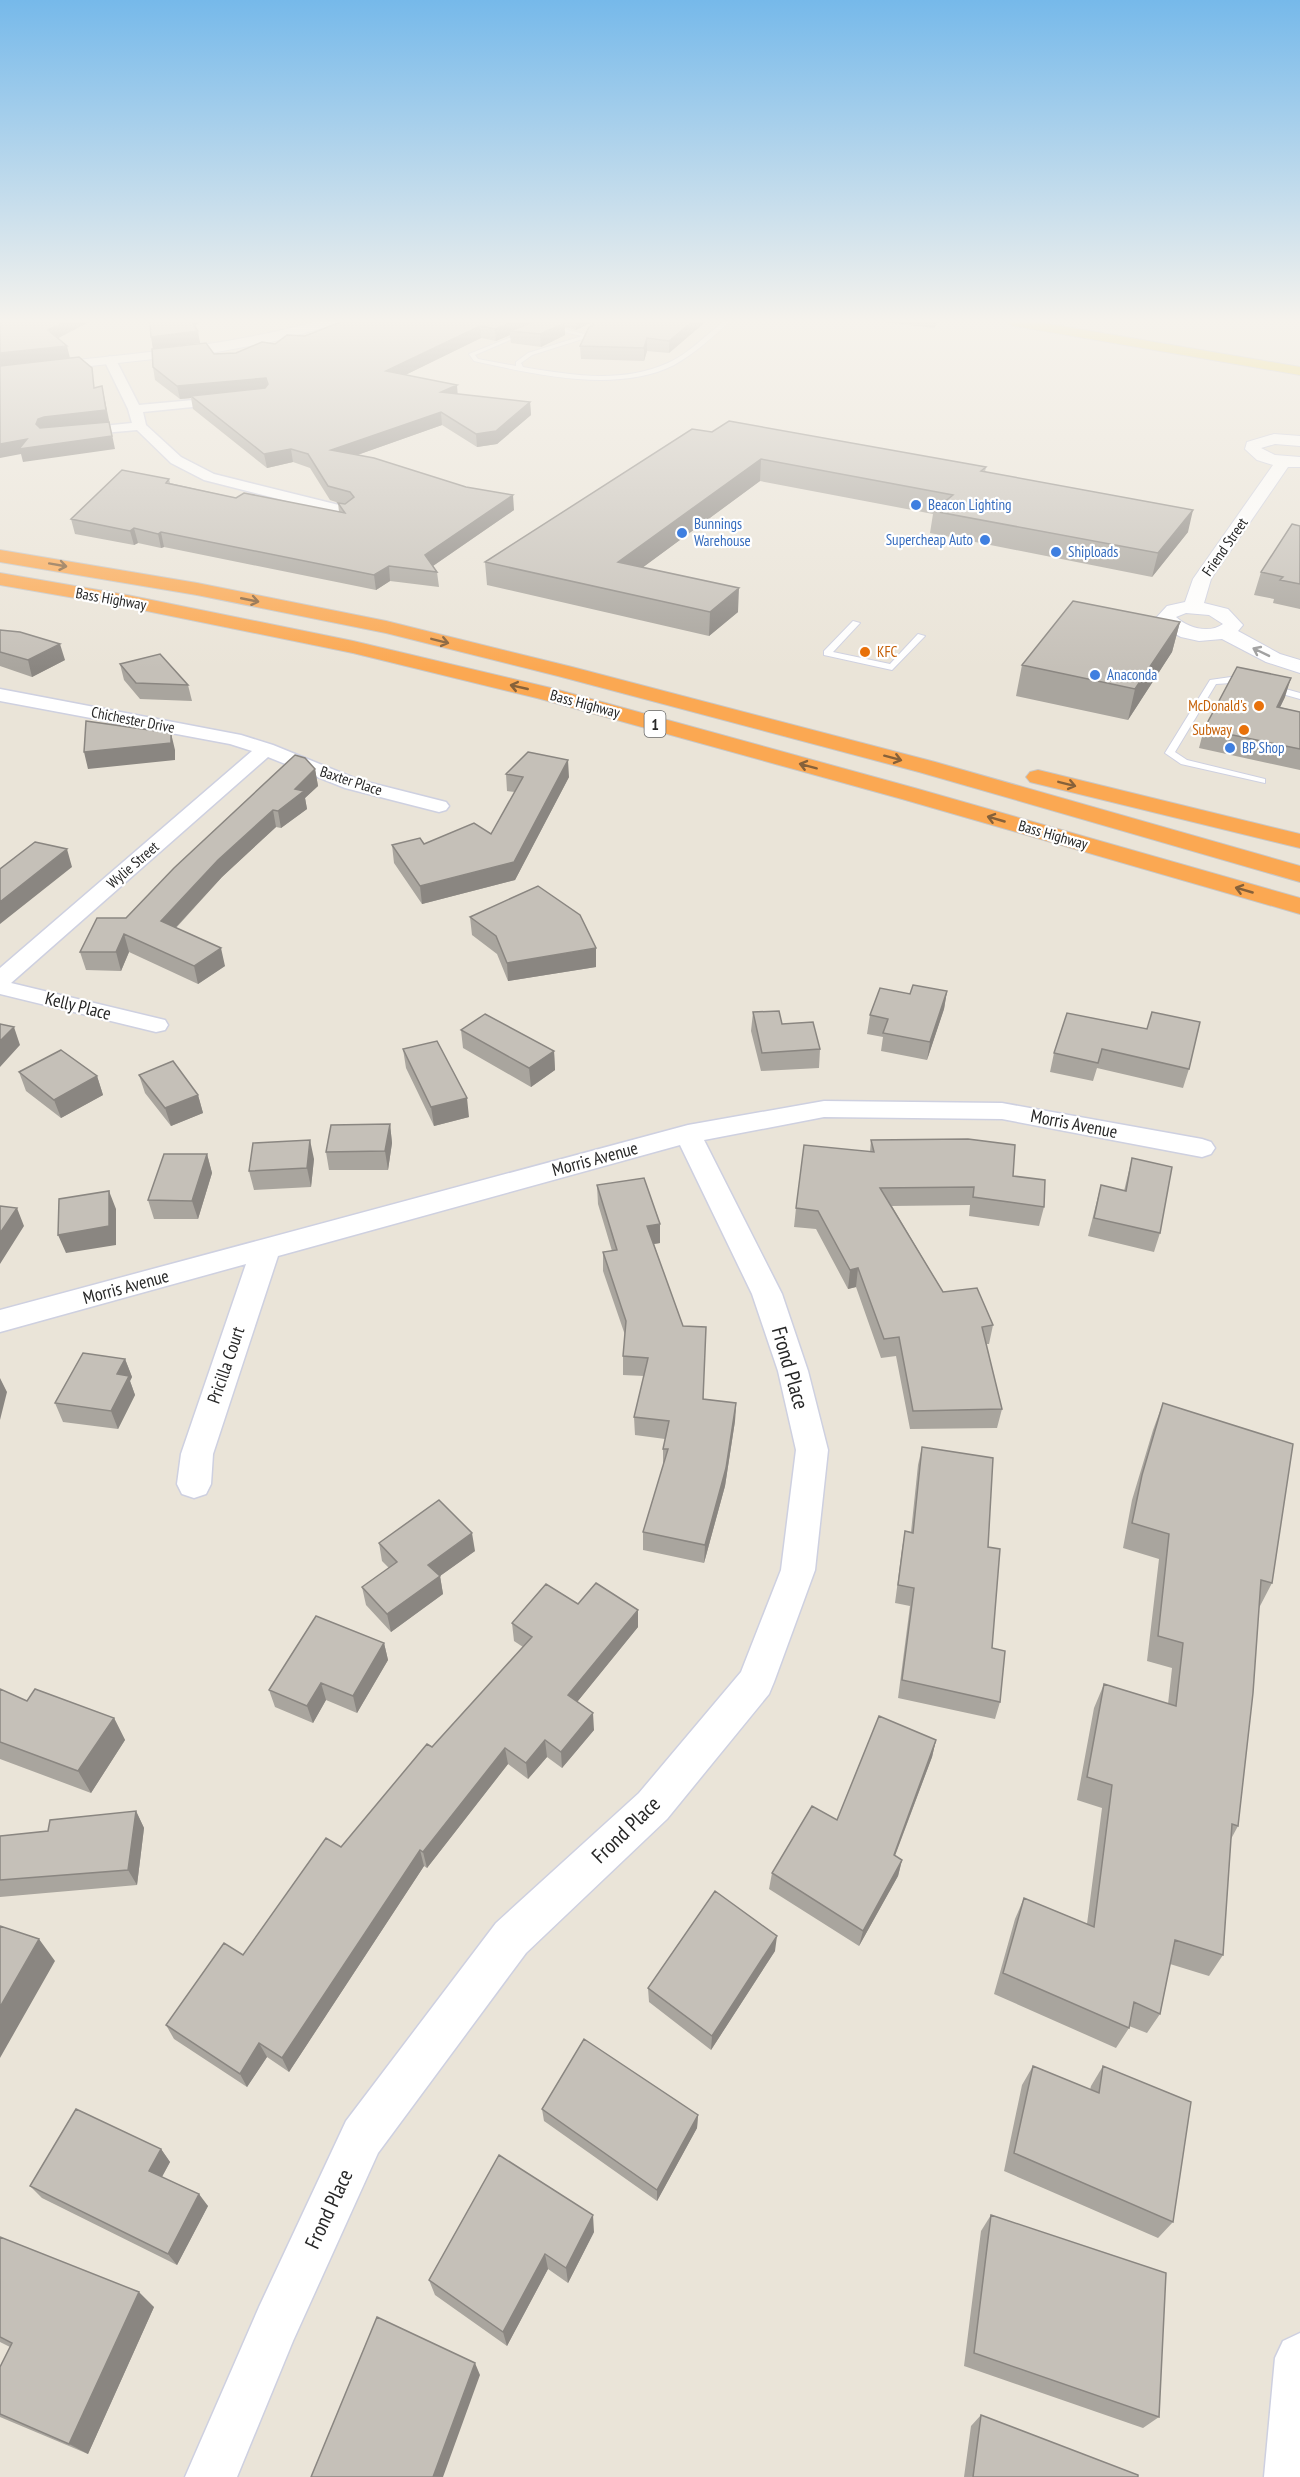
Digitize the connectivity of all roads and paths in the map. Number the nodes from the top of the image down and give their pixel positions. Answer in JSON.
{"nodes":[{"id":1,"x":152,"y":438,"type":"edge"},
{"id":2,"x":1299,"y":439,"type":"edge"},
{"id":3,"x":1292,"y":462,"type":"edge"},
{"id":4,"x":346,"y":511,"type":"edge"},
{"id":5,"x":0,"y":556,"type":"edge"},
{"id":6,"x":0,"y":579,"type":"edge"},
{"id":7,"x":1194,"y":607,"type":"junction"},
{"id":8,"x":856,"y":623,"type":"dead end"},
{"id":9,"x":1224,"y":632,"type":"junction"},
{"id":10,"x":921,"y":636,"type":"dead end"},
{"id":11,"x":1300,"y":667,"type":"edge"},
{"id":12,"x":565,"y":671,"type":"junction"},
{"id":13,"x":1252,"y":684,"type":"edge"},
{"id":14,"x":1263,"y":686,"type":"edge"},
{"id":15,"x":0,"y":695,"type":"edge"},
{"id":16,"x":1300,"y":696,"type":"edge"},
{"id":17,"x":19,"y":699,"type":"junction"},
{"id":18,"x":0,"y":713,"type":"edge"},
{"id":19,"x":266,"y":749,"type":"junction"},
{"id":20,"x":1264,"y":777,"type":"dead end"},
{"id":21,"x":439,"y":806,"type":"dead end"},
{"id":22,"x":1300,"y":841,"type":"edge"},
{"id":23,"x":1300,"y":874,"type":"edge"},
{"id":24,"x":1300,"y":906,"type":"edge"},
{"id":25,"x":0,"y":980,"type":"edge"},
{"id":26,"x":0,"y":987,"type":"edge"},
{"id":27,"x":156,"y":1024,"type":"dead end"},
{"id":28,"x":688,"y":1134,"type":"junction"},
{"id":29,"x":1202,"y":1148,"type":"dead end"},
{"id":30,"x":266,"y":1248,"type":"junction"},
{"id":31,"x":0,"y":1321,"type":"edge"},
{"id":32,"x":194,"y":1484,"type":"dead end"},
{"id":33,"x":1300,"y":2358,"type":"edge"},
{"id":34,"x":211,"y":2477,"type":"edge"},
{"id":35,"x":1290,"y":2477,"type":"edge"}],
"edges":[{"from":1,"to":4,"type":"street"},
{"from":2,"to":3,"type":"street"},
{"from":3,"to":7,"type":"street","name":"Friend Street"},
{"from":5,"to":12,"type":"highway","name":"Bass Highway","number":"1","one_way":true},
{"from":24,"to":6,"type":"highway","name":"Bass Highway","number":"1","one_way":true},
{"from":7,"to":9,"type":"street"},
{"from":7,"to":9,"type":"street"},
{"from":8,"to":10,"type":"lane"},
{"from":11,"to":9,"type":"street","one_way":true},
{"from":12,"to":22,"type":"highway","one_way":true},
{"from":12,"to":23,"type":"highway","name":"Bass Highway","number":"1","one_way":true},
{"from":13,"to":20,"type":"lane"},
{"from":14,"to":16,"type":"lane"},
{"from":15,"to":17,"type":"street","name":"Chichester Drive"},
{"from":17,"to":18,"type":"street"},
{"from":17,"to":19,"type":"street","name":"Chichester Drive"},
{"from":19,"to":21,"type":"street","name":"Baxter Place"},
{"from":19,"to":25,"type":"street","name":"Wylie Street"},
{"from":26,"to":27,"type":"street","name":"Kelly Place"},
{"from":28,"to":29,"type":"street","name":"Morris Avenue"},
{"from":28,"to":30,"type":"street","name":"Morris Avenue"},
{"from":28,"to":34,"type":"street","name":"Frond Place"},
{"from":30,"to":31,"type":"street","name":"Morris Avenue"},
{"from":30,"to":32,"type":"street","name":"Pricilla Court"},
{"from":33,"to":35,"type":"street"}]}
